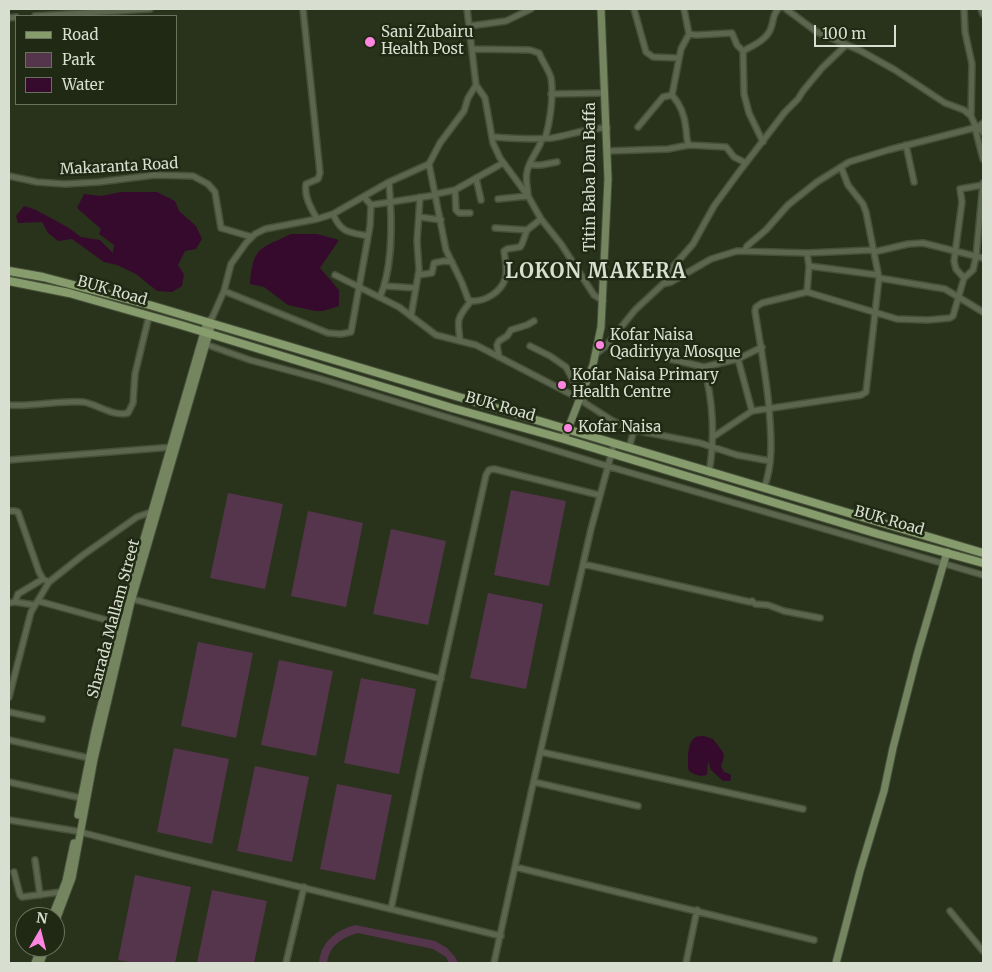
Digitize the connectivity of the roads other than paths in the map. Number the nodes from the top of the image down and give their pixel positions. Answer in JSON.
{"nodes":[{"id":1,"x":132,"y":9,"type":"edge"},
{"id":2,"x":150,"y":9,"type":"edge"},
{"id":3,"x":303,"y":9,"type":"edge"},
{"id":4,"x":467,"y":9,"type":"edge"},
{"id":5,"x":531,"y":9,"type":"edge"},
{"id":6,"x":601,"y":9,"type":"edge"},
{"id":7,"x":634,"y":9,"type":"edge"},
{"id":8,"x":684,"y":9,"type":"edge"},
{"id":9,"x":778,"y":9,"type":"edge"},
{"id":10,"x":786,"y":9,"type":"edge"},
{"id":11,"x":964,"y":9,"type":"edge"},
{"id":12,"x":981,"y":9,"type":"edge"},
{"id":13,"x":983,"y":14,"type":"edge"},
{"id":14,"x":50,"y":15,"type":"edge"},
{"id":15,"x":470,"y":26,"type":"junction"},
{"id":16,"x":689,"y":34,"type":"junction"},
{"id":17,"x":846,"y":44,"type":"junction"},
{"id":18,"x":473,"y":48,"type":"junction"},
{"id":19,"x":743,"y":51,"type":"junction"},
{"id":20,"x":679,"y":58,"type":"junction"},
{"id":21,"x":476,"y":85,"type":"junction"},
{"id":22,"x":605,"y":93,"type":"junction"},
{"id":23,"x":551,"y":94,"type":"junction"},
{"id":24,"x":672,"y":95,"type":"junction"},
{"id":25,"x":971,"y":116,"type":"junction"},
{"id":26,"x":983,"y":123,"type":"edge"},
{"id":27,"x":638,"y":127,"type":"dead end"},
{"id":28,"x":976,"y":127,"type":"junction"},
{"id":29,"x":606,"y":128,"type":"junction"},
{"id":30,"x":983,"y":132,"type":"edge"},
{"id":31,"x":492,"y":137,"type":"junction"},
{"id":32,"x":543,"y":138,"type":"junction"},
{"id":33,"x":763,"y":142,"type":"junction"},
{"id":34,"x":689,"y":145,"type":"junction"},
{"id":35,"x":906,"y":145,"type":"junction"},
{"id":36,"x":607,"y":151,"type":"junction"},
{"id":37,"x":983,"y":159,"type":"edge"},
{"id":38,"x":557,"y":162,"type":"dead end"},
{"id":39,"x":503,"y":163,"type":"junction"},
{"id":40,"x":746,"y":163,"type":"junction"},
{"id":41,"x":429,"y":164,"type":"junction"},
{"id":42,"x":530,"y":165,"type":"junction"},
{"id":43,"x":841,"y":167,"type":"junction"},
{"id":44,"x":9,"y":176,"type":"edge"},
{"id":45,"x":476,"y":178,"type":"junction"},
{"id":46,"x":389,"y":182,"type":"junction"},
{"id":47,"x":914,"y":182,"type":"dead end"},
{"id":48,"x":983,"y":184,"type":"edge"},
{"id":49,"x":455,"y":190,"type":"junction"},
{"id":50,"x":436,"y":194,"type":"junction"},
{"id":51,"x":528,"y":196,"type":"junction"},
{"id":52,"x":983,"y":196,"type":"edge"},
{"id":53,"x":364,"y":197,"type":"junction"},
{"id":54,"x":420,"y":198,"type":"junction"},
{"id":55,"x":498,"y":199,"type":"dead end"},
{"id":56,"x":481,"y":200,"type":"dead end"},
{"id":57,"x":391,"y":202,"type":"junction"},
{"id":58,"x":371,"y":205,"type":"junction"},
{"id":59,"x":470,"y":213,"type":"dead end"},
{"id":60,"x":333,"y":214,"type":"junction"},
{"id":61,"x":420,"y":217,"type":"junction"},
{"id":62,"x":317,"y":219,"type":"junction"},
{"id":63,"x":541,"y":219,"type":"junction"},
{"id":64,"x":441,"y":220,"type":"junction"},
{"id":65,"x":495,"y":228,"type":"dead end"},
{"id":66,"x":527,"y":230,"type":"junction"},
{"id":67,"x":252,"y":236,"type":"junction"},
{"id":68,"x":368,"y":236,"type":"junction"},
{"id":69,"x":744,"y":250,"type":"junction"},
{"id":70,"x":873,"y":251,"type":"junction"},
{"id":71,"x":956,"y":252,"type":"junction"},
{"id":72,"x":807,"y":253,"type":"junction"},
{"id":73,"x":976,"y":257,"type":"junction"},
{"id":74,"x":983,"y":258,"type":"edge"},
{"id":75,"x":452,"y":262,"type":"junction"},
{"id":76,"x":809,"y":266,"type":"junction"},
{"id":77,"x":9,"y":271,"type":"edge"},
{"id":78,"x":335,"y":275,"type":"dead end"},
{"id":79,"x":418,"y":275,"type":"junction"},
{"id":80,"x":879,"y":277,"type":"junction"},
{"id":81,"x":964,"y":278,"type":"junction"},
{"id":82,"x":9,"y":281,"type":"edge"},
{"id":83,"x":662,"y":284,"type":"junction"},
{"id":84,"x":385,"y":286,"type":"junction"},
{"id":85,"x":360,"y":287,"type":"junction"},
{"id":86,"x":416,"y":288,"type":"junction"},
{"id":87,"x":224,"y":291,"type":"junction"},
{"id":88,"x":807,"y":292,"type":"junction"},
{"id":89,"x":958,"y":296,"type":"junction"},
{"id":90,"x":380,"y":297,"type":"junction"},
{"id":91,"x":471,"y":301,"type":"junction"},
{"id":92,"x":603,"y":301,"type":"junction"},
{"id":93,"x":983,"y":312,"type":"edge"},
{"id":94,"x":875,"y":313,"type":"junction"},
{"id":95,"x":149,"y":316,"type":"junction"},
{"id":96,"x":411,"y":316,"type":"junction"},
{"id":97,"x":210,"y":321,"type":"junction"},
{"id":98,"x":534,"y":321,"type":"dead end"},
{"id":99,"x":206,"y":332,"type":"junction"},
{"id":100,"x":460,"y":340,"type":"junction"},
{"id":101,"x":278,"y":343,"type":"junction"},
{"id":102,"x":206,"y":344,"type":"junction"},
{"id":103,"x":530,"y":346,"type":"dead end"},
{"id":104,"x":762,"y":347,"type":"junction"},
{"id":105,"x":274,"y":352,"type":"junction"},
{"id":106,"x":597,"y":353,"type":"junction"},
{"id":107,"x":499,"y":357,"type":"junction"},
{"id":108,"x":670,"y":359,"type":"dead end"},
{"id":109,"x":738,"y":359,"type":"junction"},
{"id":110,"x":704,"y":367,"type":"junction"},
{"id":111,"x":580,"y":398,"type":"junction"},
{"id":112,"x":9,"y":405,"type":"edge"},
{"id":113,"x":769,"y":409,"type":"junction"},
{"id":114,"x":752,"y":412,"type":"junction"},
{"id":115,"x":567,"y":430,"type":"junction"},
{"id":116,"x":634,"y":430,"type":"junction"},
{"id":117,"x":713,"y":437,"type":"junction"},
{"id":118,"x":564,"y":439,"type":"junction"},
{"id":119,"x":614,"y":444,"type":"junction"},
{"id":120,"x":713,"y":446,"type":"junction"},
{"id":121,"x":174,"y":447,"type":"junction"},
{"id":122,"x":629,"y":448,"type":"junction"},
{"id":123,"x":611,"y":454,"type":"junction"},
{"id":124,"x":9,"y":460,"type":"edge"},
{"id":125,"x":770,"y":461,"type":"junction"},
{"id":126,"x":607,"y":466,"type":"junction"},
{"id":127,"x":709,"y":472,"type":"junction"},
{"id":128,"x":764,"y":488,"type":"junction"},
{"id":129,"x":599,"y":494,"type":"junction"},
{"id":130,"x":9,"y":511,"type":"edge"},
{"id":131,"x":155,"y":512,"type":"junction"},
{"id":132,"x":945,"y":552,"type":"junction"},
{"id":133,"x":983,"y":553,"type":"edge"},
{"id":134,"x":941,"y":562,"type":"junction"},
{"id":135,"x":983,"y":563,"type":"edge"},
{"id":136,"x":583,"y":564,"type":"junction"},
{"id":137,"x":983,"y":575,"type":"edge"},
{"id":138,"x":43,"y":579,"type":"junction"},
{"id":139,"x":49,"y":582,"type":"junction"},
{"id":140,"x":132,"y":599,"type":"junction"},
{"id":141,"x":11,"y":601,"type":"edge"},
{"id":142,"x":37,"y":603,"type":"junction"},
{"id":143,"x":820,"y":618,"type":"dead end"},
{"id":144,"x":121,"y":624,"type":"junction"},
{"id":145,"x":11,"y":678,"type":"edge"},
{"id":146,"x":441,"y":679,"type":"junction"},
{"id":147,"x":9,"y":698,"type":"edge"},
{"id":148,"x":9,"y":712,"type":"edge"},
{"id":149,"x":42,"y":719,"type":"dead end"},
{"id":150,"x":9,"y":740,"type":"edge"},
{"id":151,"x":541,"y":752,"type":"junction"},
{"id":152,"x":89,"y":758,"type":"junction"},
{"id":153,"x":9,"y":782,"type":"edge"},
{"id":154,"x":534,"y":782,"type":"junction"},
{"id":155,"x":81,"y":798,"type":"junction"},
{"id":156,"x":638,"y":806,"type":"dead end"},
{"id":157,"x":803,"y":809,"type":"dead end"},
{"id":158,"x":9,"y":820,"type":"edge"},
{"id":159,"x":78,"y":832,"type":"junction"},
{"id":160,"x":35,"y":860,"type":"dead end"},
{"id":161,"x":515,"y":866,"type":"junction"},
{"id":162,"x":14,"y":872,"type":"dead end"},
{"id":163,"x":304,"y":887,"type":"junction"},
{"id":164,"x":62,"y":892,"type":"junction"},
{"id":165,"x":40,"y":895,"type":"junction"},
{"id":166,"x":56,"y":907,"type":"edge"},
{"id":167,"x":61,"y":907,"type":"edge"},
{"id":168,"x":391,"y":909,"type":"junction"},
{"id":169,"x":697,"y":910,"type":"junction"},
{"id":170,"x":950,"y":911,"type":"dead end"},
{"id":171,"x":501,"y":936,"type":"junction"},
{"id":172,"x":814,"y":940,"type":"dead end"},
{"id":173,"x":983,"y":951,"type":"edge"},
{"id":174,"x":286,"y":963,"type":"edge"},
{"id":175,"x":494,"y":963,"type":"edge"},
{"id":176,"x":686,"y":963,"type":"edge"},
{"id":177,"x":836,"y":963,"type":"edge"}],
"edges":[{"from":1,"to":2,"type":"street"},
{"from":1,"to":14,"type":"street"},
{"from":3,"to":62,"type":"street"},
{"from":4,"to":15,"type":"street"},
{"from":5,"to":15,"type":"street"},
{"from":6,"to":22,"type":"street","name":"Titin Baba Dan Baffa"},
{"from":7,"to":20,"type":"street"},
{"from":8,"to":16,"type":"street"},
{"from":9,"to":19,"type":"street"},
{"from":10,"to":17,"type":"street"},
{"from":11,"to":25,"type":"street"},
{"from":12,"to":13,"type":"street"},
{"from":15,"to":18,"type":"street"},
{"from":16,"to":19,"type":"street"},
{"from":16,"to":20,"type":"street"},
{"from":17,"to":25,"type":"street"},
{"from":17,"to":33,"type":"street"},
{"from":18,"to":21,"type":"street"},
{"from":18,"to":23,"type":"street"},
{"from":19,"to":33,"type":"street"},
{"from":20,"to":24,"type":"street"},
{"from":21,"to":31,"type":"street"},
{"from":21,"to":41,"type":"street"},
{"from":22,"to":23,"type":"street"},
{"from":22,"to":29,"type":"street","name":"Titin Baba Dan Baffa"},
{"from":23,"to":32,"type":"street"},
{"from":24,"to":27,"type":"street"},
{"from":24,"to":34,"type":"street"},
{"from":25,"to":28,"type":"street"},
{"from":26,"to":28,"type":"street"},
{"from":28,"to":30,"type":"street"},
{"from":28,"to":35,"type":"street"},
{"from":28,"to":37,"type":"street"},
{"from":29,"to":32,"type":"street"},
{"from":29,"to":36,"type":"street","name":"Titin Baba Dan Baffa"},
{"from":31,"to":32,"type":"street"},
{"from":31,"to":39,"type":"street"},
{"from":32,"to":42,"type":"street"},
{"from":33,"to":40,"type":"street"},
{"from":34,"to":36,"type":"street"},
{"from":34,"to":40,"type":"street"},
{"from":35,"to":43,"type":"street"},
{"from":35,"to":47,"type":"street"},
{"from":36,"to":92,"type":"street","name":"Titin Baba Dan Baffa"},
{"from":38,"to":42,"type":"street"},
{"from":39,"to":45,"type":"street"},
{"from":39,"to":51,"type":"street"},
{"from":40,"to":83,"type":"street"},
{"from":41,"to":46,"type":"street"},
{"from":41,"to":50,"type":"street"},
{"from":42,"to":51,"type":"street"},
{"from":43,"to":69,"type":"street"},
{"from":43,"to":70,"type":"street"},
{"from":44,"to":67,"type":"street","name":"Makaranta Road"},
{"from":45,"to":49,"type":"street"},
{"from":45,"to":56,"type":"street"},
{"from":46,"to":53,"type":"street"},
{"from":46,"to":57,"type":"street"},
{"from":48,"to":52,"type":"street"},
{"from":48,"to":71,"type":"street"},
{"from":49,"to":50,"type":"street"},
{"from":49,"to":59,"type":"street"},
{"from":50,"to":54,"type":"street"},
{"from":50,"to":64,"type":"street"},
{"from":51,"to":55,"type":"street"},
{"from":51,"to":63,"type":"street"},
{"from":52,"to":73,"type":"street"},
{"from":53,"to":58,"type":"street"},
{"from":53,"to":60,"type":"street"},
{"from":54,"to":57,"type":"street"},
{"from":54,"to":61,"type":"street"},
{"from":57,"to":58,"type":"street"},
{"from":57,"to":84,"type":"street"},
{"from":58,"to":68,"type":"street"},
{"from":60,"to":62,"type":"street"},
{"from":60,"to":68,"type":"street"},
{"from":61,"to":64,"type":"street"},
{"from":61,"to":79,"type":"street"},
{"from":62,"to":67,"type":"street"},
{"from":63,"to":66,"type":"street"},
{"from":63,"to":92,"type":"street"},
{"from":64,"to":75,"type":"street"},
{"from":65,"to":66,"type":"street"},
{"from":66,"to":91,"type":"street"},
{"from":67,"to":87,"type":"street"},
{"from":68,"to":85,"type":"street"},
{"from":69,"to":72,"type":"street"},
{"from":69,"to":83,"type":"street"},
{"from":70,"to":71,"type":"street"},
{"from":70,"to":72,"type":"street"},
{"from":70,"to":80,"type":"street"},
{"from":71,"to":73,"type":"street"},
{"from":71,"to":81,"type":"street"},
{"from":72,"to":76,"type":"street"},
{"from":73,"to":74,"type":"street"},
{"from":73,"to":81,"type":"street"},
{"from":75,"to":79,"type":"street"},
{"from":75,"to":91,"type":"street"},
{"from":76,"to":80,"type":"street"},
{"from":76,"to":88,"type":"street"},
{"from":77,"to":97,"type":"main road","name":"BUK Road"},
{"from":78,"to":85,"type":"street"},
{"from":79,"to":86,"type":"street"},
{"from":80,"to":89,"type":"street"},
{"from":80,"to":94,"type":"street"},
{"from":81,"to":89,"type":"street"},
{"from":82,"to":95,"type":"main road","name":"BUK Road"},
{"from":83,"to":106,"type":"street"},
{"from":84,"to":86,"type":"street"},
{"from":84,"to":90,"type":"street"},
{"from":85,"to":87,"type":"street"},
{"from":85,"to":90,"type":"street"},
{"from":86,"to":96,"type":"street"},
{"from":87,"to":97,"type":"street"},
{"from":88,"to":94,"type":"street"},
{"from":88,"to":104,"type":"street"},
{"from":89,"to":93,"type":"street"},
{"from":89,"to":94,"type":"street"},
{"from":90,"to":96,"type":"street"},
{"from":91,"to":100,"type":"street"},
{"from":92,"to":106,"type":"street","name":"Titin Baba Dan Baffa"},
{"from":94,"to":113,"type":"street"},
{"from":95,"to":99,"type":"main road","name":"BUK Road"},
{"from":95,"to":112,"type":"street"},
{"from":96,"to":100,"type":"street"},
{"from":97,"to":99,"type":"street","name":"Sharada Mallam Street"},
{"from":97,"to":101,"type":"main road","name":"BUK Road"},
{"from":98,"to":107,"type":"street"},
{"from":99,"to":102,"type":"street","name":"Sharada Mallam Street"},
{"from":99,"to":105,"type":"main road","name":"BUK Road"},
{"from":99,"to":121,"type":"street","name":"Sharada Mallam Street"},
{"from":100,"to":107,"type":"street"},
{"from":101,"to":105,"type":"main road"},
{"from":101,"to":115,"type":"main road","name":"BUK Road"},
{"from":102,"to":121,"type":"street","name":"Sharada Mallam Street"},
{"from":102,"to":126,"type":"street"},
{"from":103,"to":111,"type":"street"},
{"from":104,"to":109,"type":"street"},
{"from":104,"to":113,"type":"street"},
{"from":105,"to":118,"type":"main road","name":"BUK Road"},
{"from":106,"to":111,"type":"street","name":"Titin Baba Dan Baffa"},
{"from":107,"to":111,"type":"street"},
{"from":108,"to":110,"type":"street"},
{"from":109,"to":110,"type":"street"},
{"from":109,"to":114,"type":"street"},
{"from":110,"to":117,"type":"street"},
{"from":111,"to":115,"type":"street","name":"Titin Baba Dan Baffa"},
{"from":111,"to":116,"type":"street"},
{"from":113,"to":114,"type":"street"},
{"from":113,"to":125,"type":"street"},
{"from":114,"to":117,"type":"street"},
{"from":115,"to":118,"type":"street","name":"Titin Baba Dan Baffa"},
{"from":115,"to":119,"type":"main road","name":"BUK Road"},
{"from":116,"to":120,"type":"street"},
{"from":116,"to":122,"type":"street"},
{"from":117,"to":120,"type":"street"},
{"from":118,"to":123,"type":"main road","name":"BUK Road"},
{"from":119,"to":122,"type":"main road","name":"BUK Road"},
{"from":119,"to":123,"type":"street"},
{"from":120,"to":125,"type":"street"},
{"from":120,"to":127,"type":"street"},
{"from":121,"to":124,"type":"street"},
{"from":121,"to":131,"type":"street","name":"Sharada Mallam Street"},
{"from":122,"to":127,"type":"main road","name":"BUK Road"},
{"from":123,"to":126,"type":"street"},
{"from":123,"to":132,"type":"main road","name":"BUK Road"},
{"from":125,"to":128,"type":"street"},
{"from":126,"to":129,"type":"street"},
{"from":126,"to":134,"type":"street"},
{"from":127,"to":128,"type":"main road","name":"BUK Road"},
{"from":128,"to":133,"type":"main road","name":"BUK Road"},
{"from":129,"to":136,"type":"street"},
{"from":129,"to":146,"type":"street"},
{"from":130,"to":138,"type":"street"},
{"from":131,"to":139,"type":"street"},
{"from":131,"to":140,"type":"street","name":"Sharada Mallam Street"},
{"from":131,"to":144,"type":"street","name":"Sharada Mallam Street"},
{"from":132,"to":134,"type":"street"},
{"from":132,"to":135,"type":"main road","name":"BUK Road"},
{"from":134,"to":137,"type":"street"},
{"from":134,"to":177,"type":"street"},
{"from":136,"to":143,"type":"street"},
{"from":136,"to":151,"type":"street"},
{"from":138,"to":139,"type":"street"},
{"from":138,"to":141,"type":"street"},
{"from":139,"to":142,"type":"street"},
{"from":140,"to":146,"type":"street"},
{"from":140,"to":159,"type":"street","name":"Sharada Mallam Street"},
{"from":141,"to":142,"type":"street"},
{"from":142,"to":144,"type":"street"},
{"from":142,"to":145,"type":"street"},
{"from":144,"to":152,"type":"street","name":"Sharada Mallam Street"},
{"from":145,"to":147,"type":"street"},
{"from":146,"to":168,"type":"street"},
{"from":148,"to":149,"type":"street"},
{"from":150,"to":152,"type":"street"},
{"from":151,"to":154,"type":"street"},
{"from":151,"to":157,"type":"street"},
{"from":152,"to":155,"type":"street","name":"Sharada Mallam Street"},
{"from":153,"to":155,"type":"street"},
{"from":154,"to":156,"type":"street"},
{"from":154,"to":161,"type":"street"},
{"from":155,"to":159,"type":"street","name":"Sharada Mallam Street"},
{"from":158,"to":159,"type":"street"},
{"from":159,"to":163,"type":"street"},
{"from":159,"to":164,"type":"street","name":"Sharada Mallam Street"},
{"from":159,"to":167,"type":"street","name":"Sharada Mallam Street"},
{"from":160,"to":165,"type":"street"},
{"from":161,"to":169,"type":"street"},
{"from":161,"to":171,"type":"street"},
{"from":162,"to":165,"type":"street"},
{"from":163,"to":168,"type":"street"},
{"from":163,"to":174,"type":"street"},
{"from":164,"to":165,"type":"street"},
{"from":164,"to":166,"type":"street","name":"Sharada Mallam Street"},
{"from":168,"to":171,"type":"street"},
{"from":169,"to":172,"type":"street"},
{"from":169,"to":176,"type":"street"},
{"from":170,"to":173,"type":"street"},
{"from":171,"to":175,"type":"street"}]}
